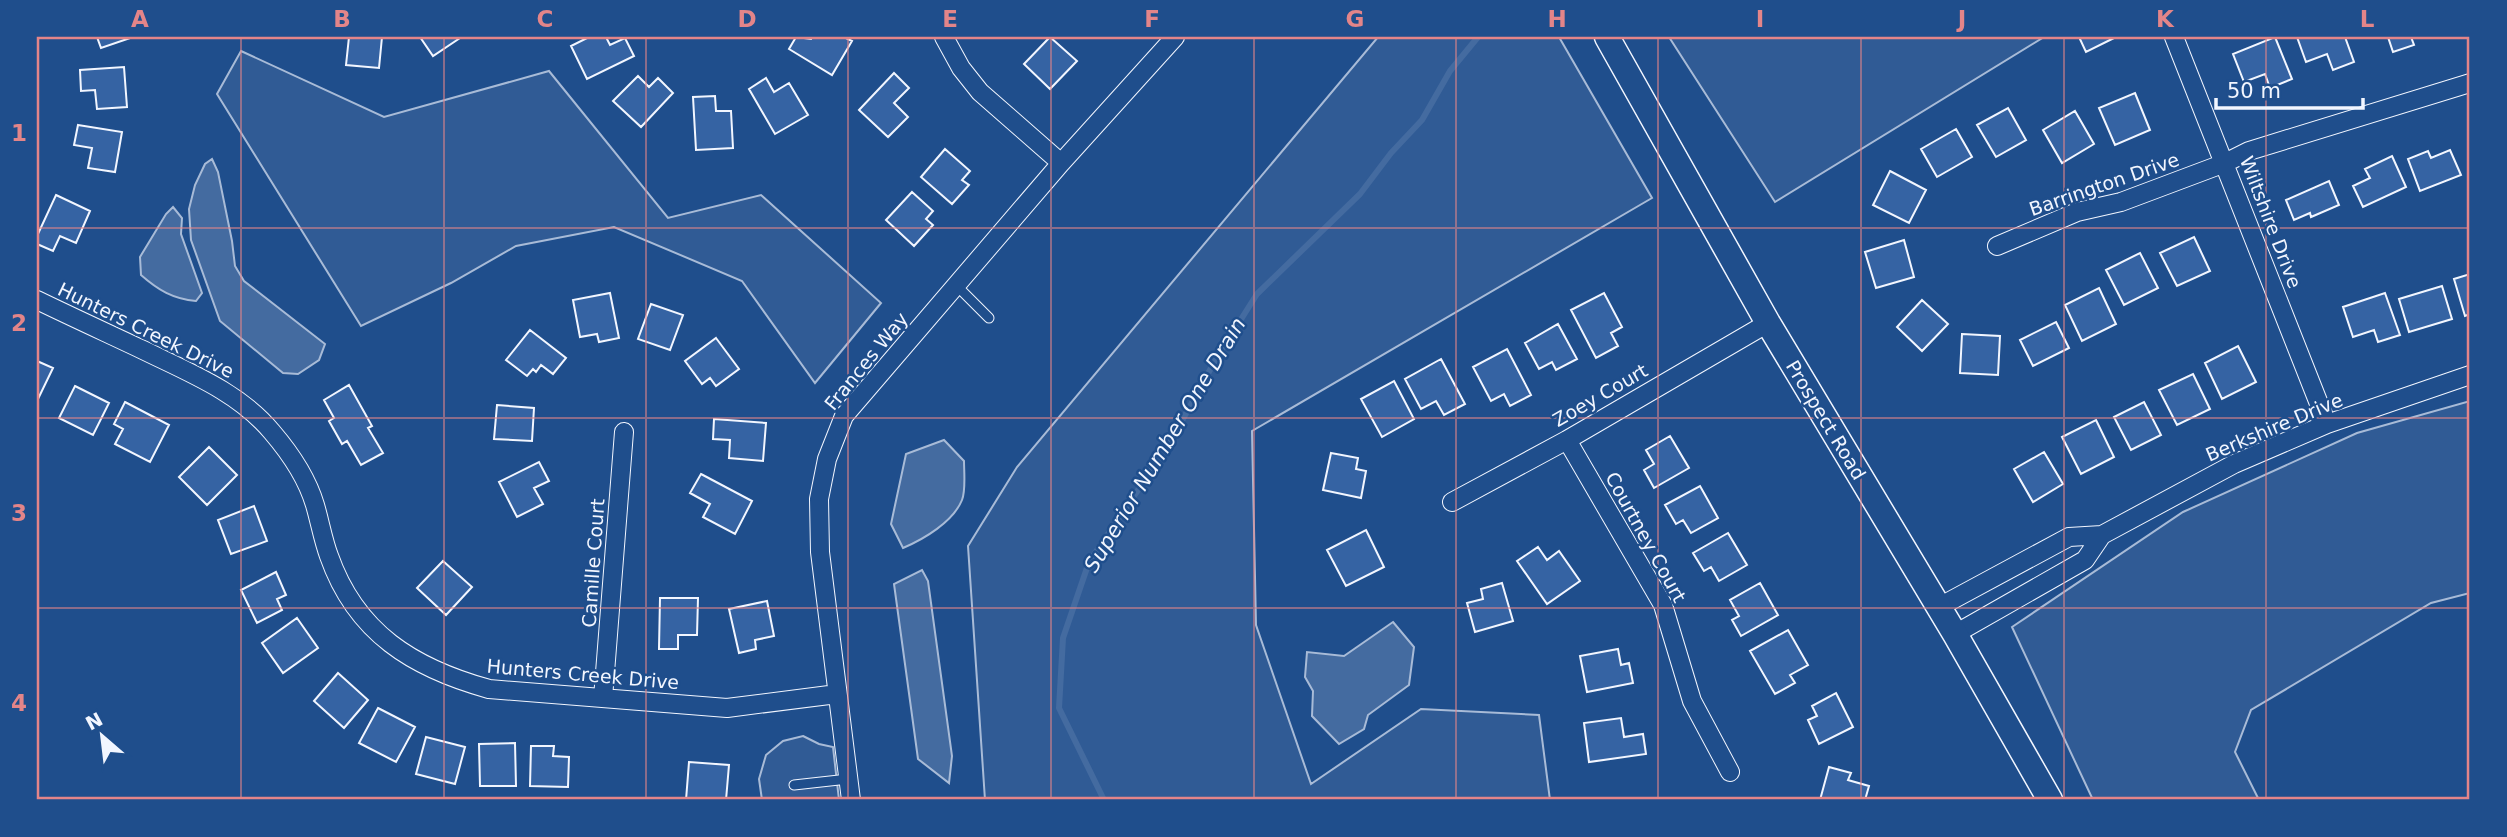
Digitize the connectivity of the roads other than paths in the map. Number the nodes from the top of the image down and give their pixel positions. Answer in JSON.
{"nodes":[{"id":1,"x":944,"y":37,"type":"edge"},
{"id":2,"x":1175,"y":37,"type":"edge"},
{"id":3,"x":1607,"y":37,"type":"edge"},
{"id":4,"x":2174,"y":37,"type":"edge"},
{"id":5,"x":2470,"y":83,"type":"edge"},
{"id":6,"x":1061,"y":163,"type":"junction"},
{"id":7,"x":2225,"y":163,"type":"junction"},
{"id":8,"x":1997,"y":246,"type":"dead end"},
{"id":9,"x":956,"y":285,"type":"junction"},
{"id":10,"x":37,"y":300,"type":"edge"},
{"id":11,"x":989,"y":318,"type":"dead end"},
{"id":12,"x":1768,"y":323,"type":"junction"},
{"id":13,"x":2470,"y":375,"type":"edge"},
{"id":14,"x":2327,"y":424,"type":"junction"},
{"id":15,"x":624,"y":432,"type":"dead end"},
{"id":16,"x":1567,"y":440,"type":"junction"},
{"id":17,"x":1452,"y":502,"type":"dead end"},
{"id":18,"x":2102,"y":535,"type":"junction"},
{"id":19,"x":1939,"y":607,"type":"junction"},
{"id":20,"x":1955,"y":634,"type":"junction"},
{"id":21,"x":837,"y":694,"type":"junction"},
{"id":22,"x":603,"y":698,"type":"junction"},
{"id":23,"x":1730,"y":772,"type":"dead end"},
{"id":24,"x":848,"y":779,"type":"junction"},
{"id":25,"x":794,"y":785,"type":"dead end"},
{"id":26,"x":851,"y":800,"type":"edge"},
{"id":27,"x":2050,"y":800,"type":"edge"}],
"edges":[{"from":1,"to":6,"type":"street"},
{"from":2,"to":6,"type":"street","name":"Frances Way"},
{"from":3,"to":12,"type":"main road","name":"Prospect Road"},
{"from":4,"to":7,"type":"street","name":"Wiltshire Drive"},
{"from":5,"to":7,"type":"street","name":"Barrington Drive"},
{"from":6,"to":9,"type":"street","name":"Frances Way"},
{"from":7,"to":8,"type":"street","name":"Barrington Drive"},
{"from":7,"to":14,"type":"street","name":"Wiltshire Drive"},
{"from":9,"to":11,"type":"lane"},
{"from":9,"to":21,"type":"street","name":"Frances Way"},
{"from":10,"to":22,"type":"street","name":"Hunters Creek Drive"},
{"from":12,"to":16,"type":"street","name":"Zoey Court"},
{"from":12,"to":19,"type":"main road","name":"Prospect Road"},
{"from":13,"to":14,"type":"street","name":"Berkshire Drive"},
{"from":14,"to":18,"type":"street","name":"Berkshire Drive"},
{"from":15,"to":22,"type":"street","name":"Camille Court"},
{"from":16,"to":17,"type":"street","name":"Zoey Court"},
{"from":16,"to":23,"type":"street","name":"Courtney Court"},
{"from":18,"to":19,"type":"street","name":"Berkshire Drive"},
{"from":18,"to":20,"type":"street","name":"Berkshire Drive"},
{"from":19,"to":20,"type":"main road","name":"Prospect Road"},
{"from":20,"to":27,"type":"main road","name":"Prospect Road"},
{"from":21,"to":22,"type":"street","name":"Hunters Creek Drive"},
{"from":21,"to":24,"type":"street","name":"Frances Way"},
{"from":24,"to":25,"type":"lane"},
{"from":24,"to":26,"type":"street","name":"Frances Way"}]}
